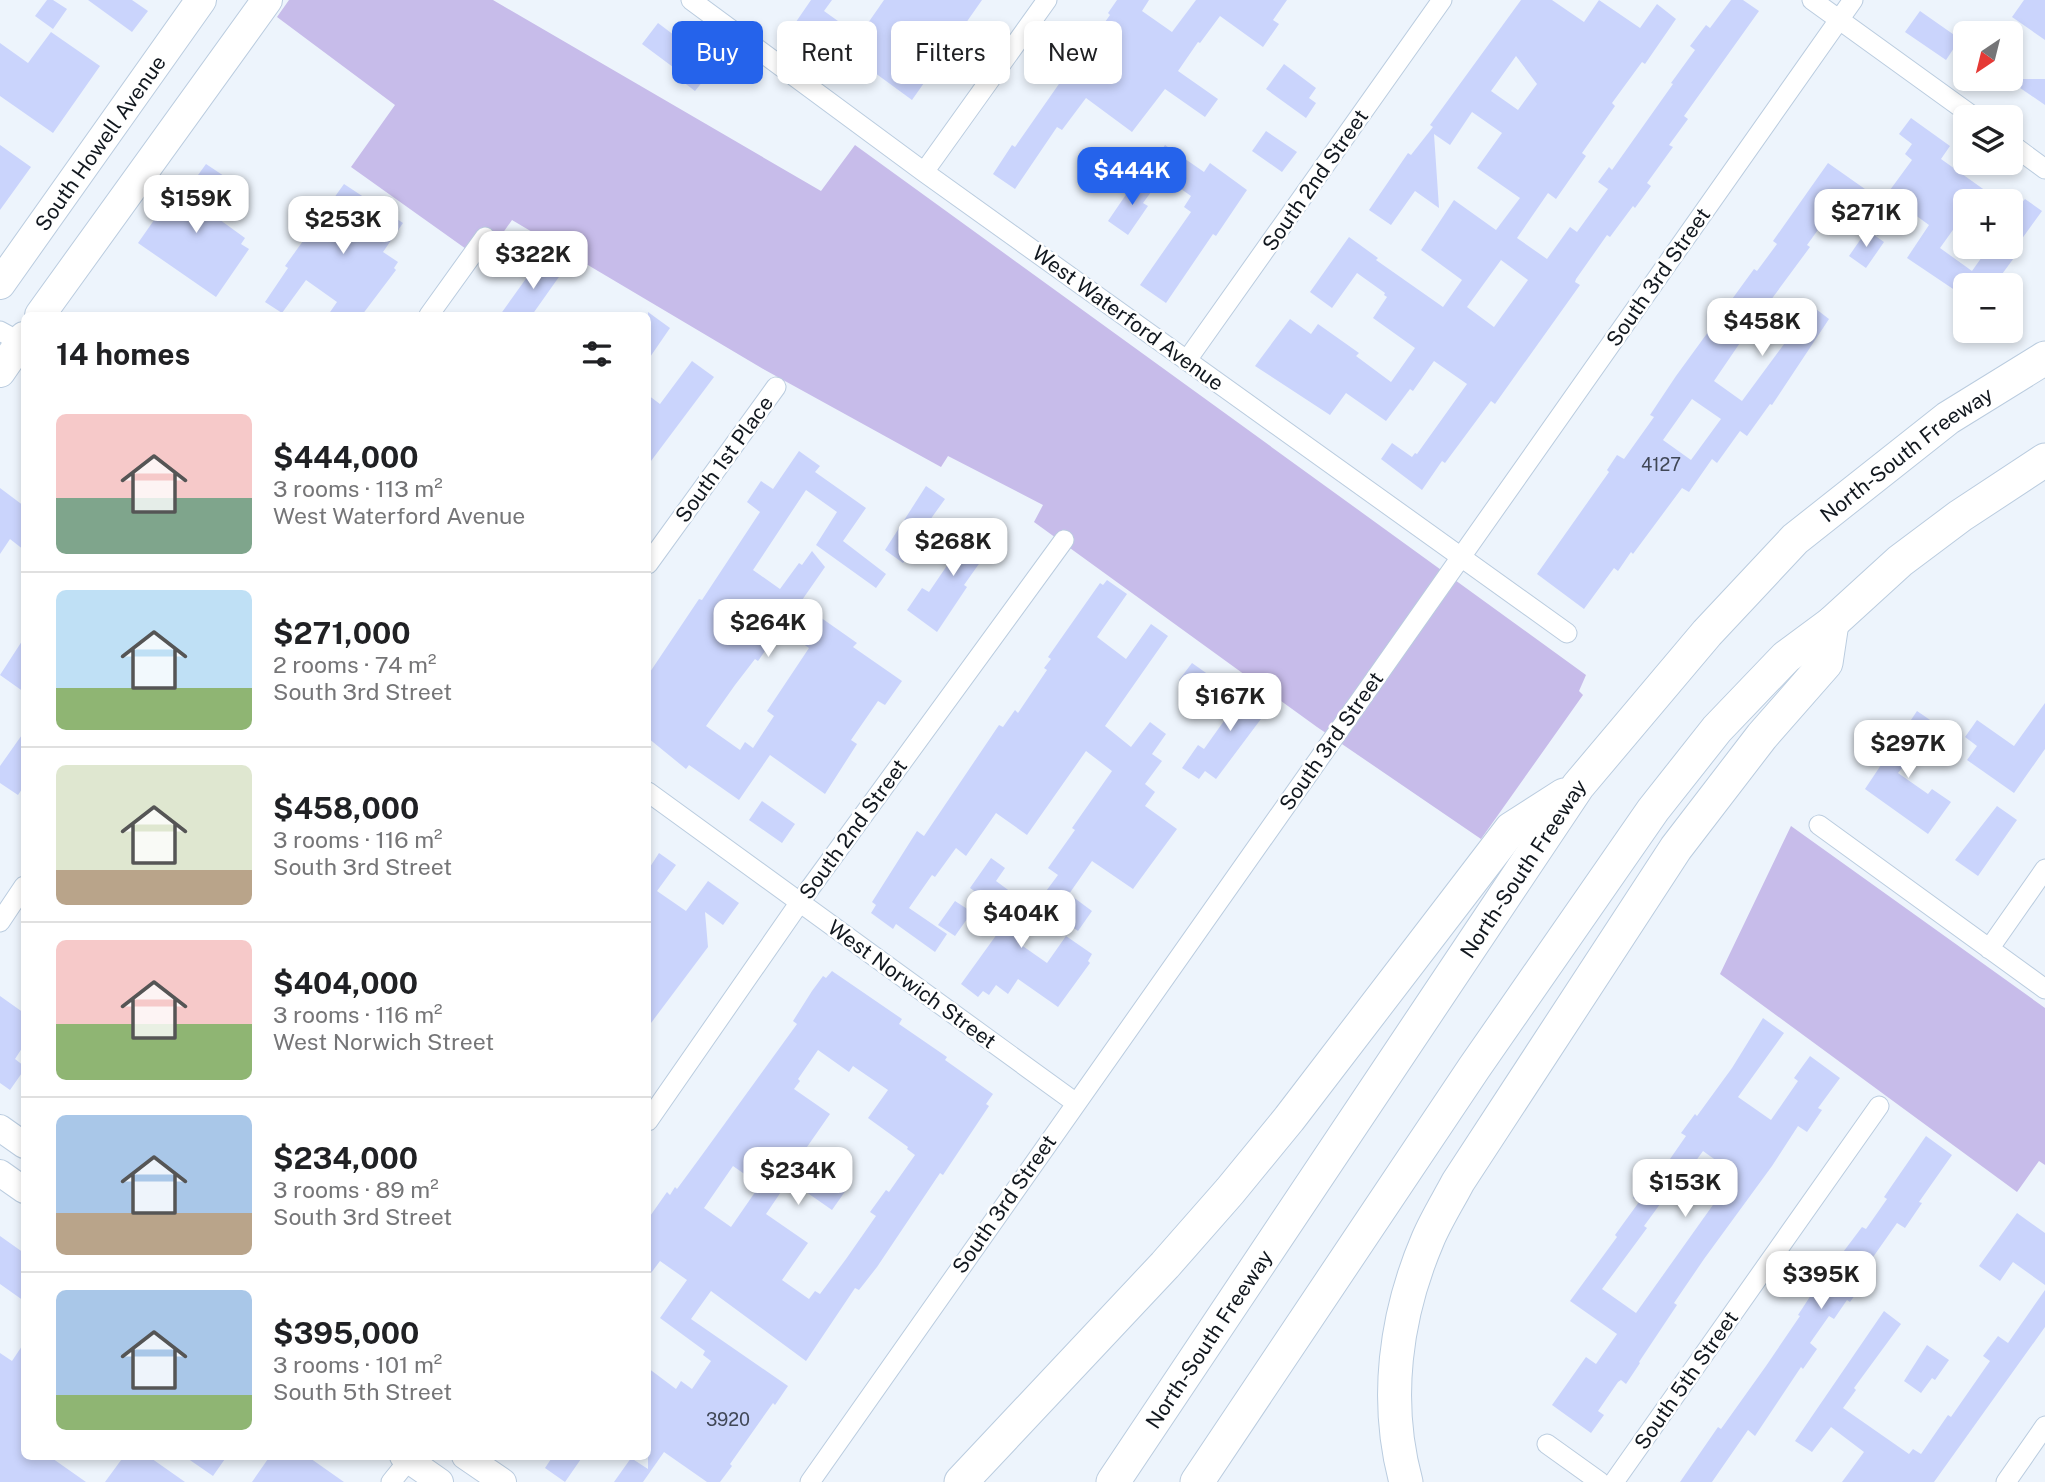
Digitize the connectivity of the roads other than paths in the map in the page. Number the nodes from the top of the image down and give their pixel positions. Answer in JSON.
{"nodes":[{"id":1,"x":201,"y":0,"type":"edge"},
{"id":2,"x":267,"y":0,"type":"edge"},
{"id":3,"x":691,"y":0,"type":"edge"},
{"id":4,"x":1047,"y":0,"type":"edge"},
{"id":5,"x":1442,"y":0,"type":"edge"},
{"id":6,"x":1812,"y":0,"type":"edge"},
{"id":7,"x":1853,"y":0,"type":"edge"},
{"id":8,"x":1839,"y":20,"type":"junction"},
{"id":9,"x":1957,"y":105,"type":"edge"},
{"id":10,"x":2023,"y":153,"type":"edge"},
{"id":11,"x":2045,"y":169,"type":"edge"},
{"id":12,"x":924,"y":172,"type":"junction"},
{"id":13,"x":485,"y":237,"type":"dead end"},
{"id":14,"x":0,"y":284,"type":"edge"},
{"id":15,"x":42,"y":312,"type":"edge"},
{"id":16,"x":431,"y":312,"type":"edge"},
{"id":17,"x":17,"y":339,"type":"edge"},
{"id":18,"x":2045,"y":358,"type":"edge"},
{"id":19,"x":1187,"y":360,"type":"junction"},
{"id":20,"x":0,"y":372,"type":"edge"},
{"id":21,"x":776,"y":387,"type":"dead end"},
{"id":22,"x":2045,"y":460,"type":"edge"},
{"id":23,"x":1064,"y":540,"type":"dead end"},
{"id":24,"x":1461,"y":557,"type":"junction"},
{"id":25,"x":651,"y":560,"type":"edge"},
{"id":26,"x":1832,"y":623,"type":"junction"},
{"id":27,"x":1567,"y":633,"type":"dead end"},
{"id":28,"x":1578,"y":786,"type":"junction"},
{"id":29,"x":651,"y":794,"type":"edge"},
{"id":30,"x":1819,"y":825,"type":"dead end"},
{"id":31,"x":2045,"y":869,"type":"edge"},
{"id":32,"x":21,"y":891,"type":"edge"},
{"id":33,"x":800,"y":902,"type":"junction"},
{"id":34,"x":0,"y":922,"type":"edge"},
{"id":35,"x":1989,"y":949,"type":"junction"},
{"id":36,"x":2045,"y":989,"type":"edge"},
{"id":37,"x":1076,"y":1102,"type":"junction"},
{"id":38,"x":1879,"y":1106,"type":"dead end"},
{"id":39,"x":651,"y":1117,"type":"edge"},
{"id":40,"x":0,"y":1128,"type":"edge"},
{"id":41,"x":21,"y":1143,"type":"edge"},
{"id":42,"x":0,"y":1173,"type":"edge"},
{"id":43,"x":21,"y":1188,"type":"edge"},
{"id":44,"x":2045,"y":1426,"type":"edge"},
{"id":45,"x":1547,"y":1444,"type":"dead end"},
{"id":46,"x":406,"y":1460,"type":"edge"},
{"id":47,"x":412,"y":1460,"type":"edge"},
{"id":48,"x":471,"y":1460,"type":"edge"},
{"id":49,"x":391,"y":1482,"type":"edge"},
{"id":50,"x":440,"y":1482,"type":"edge"},
{"id":51,"x":503,"y":1482,"type":"edge"},
{"id":52,"x":810,"y":1482,"type":"edge"},
{"id":53,"x":961,"y":1482,"type":"edge"},
{"id":54,"x":1113,"y":1482,"type":"edge"},
{"id":55,"x":1197,"y":1482,"type":"edge"},
{"id":56,"x":1406,"y":1482,"type":"edge"},
{"id":57,"x":1600,"y":1482,"type":"edge"},
{"id":58,"x":1614,"y":1482,"type":"edge"},
{"id":59,"x":2006,"y":1482,"type":"edge"}],
"edges":[{"from":1,"to":14,"type":"main road","name":"South Howell Avenue"},
{"from":2,"to":15,"type":"main road"},
{"from":3,"to":12,"type":"street","name":"West Waterford Avenue"},
{"from":4,"to":12,"type":"street"},
{"from":5,"to":19,"type":"street","name":"South 2nd Street"},
{"from":6,"to":8,"type":"street"},
{"from":7,"to":8,"type":"street","name":"South 3rd Street"},
{"from":8,"to":9,"type":"street"},
{"from":8,"to":24,"type":"street","name":"South 3rd Street"},
{"from":10,"to":11,"type":"street"},
{"from":12,"to":19,"type":"street","name":"West Waterford Avenue"},
{"from":13,"to":16,"type":"street"},
{"from":17,"to":20,"type":"main road"},
{"from":18,"to":28,"type":"highway","name":"North-South Freeway"},
{"from":19,"to":24,"type":"street","name":"West Waterford Avenue"},
{"from":21,"to":25,"type":"street","name":"South 1st Place"},
{"from":22,"to":26,"type":"highway"},
{"from":23,"to":33,"type":"street","name":"South 2nd Street"},
{"from":24,"to":27,"type":"street","name":"West Waterford Avenue"},
{"from":24,"to":37,"type":"street","name":"South 3rd Street"},
{"from":26,"to":55,"type":"highway"},
{"from":26,"to":56,"type":"highway"},
{"from":28,"to":53,"type":"highway"},
{"from":28,"to":54,"type":"highway","name":"North-South Freeway"},
{"from":29,"to":33,"type":"street","name":"West Norwich Street"},
{"from":30,"to":35,"type":"street"},
{"from":31,"to":35,"type":"street"},
{"from":32,"to":34,"type":"street"},
{"from":33,"to":37,"type":"street","name":"West Norwich Street"},
{"from":33,"to":39,"type":"street","name":"South 2nd Street"},
{"from":35,"to":36,"type":"street"},
{"from":37,"to":52,"type":"street","name":"South 3rd Street"},
{"from":38,"to":58,"type":"street","name":"South 5th Street"},
{"from":40,"to":41,"type":"main road"},
{"from":42,"to":43,"type":"main road"},
{"from":44,"to":59,"type":"street"},
{"from":45,"to":57,"type":"street"},
{"from":46,"to":49,"type":"street"},
{"from":47,"to":50,"type":"main road"},
{"from":48,"to":51,"type":"main road"}]}
